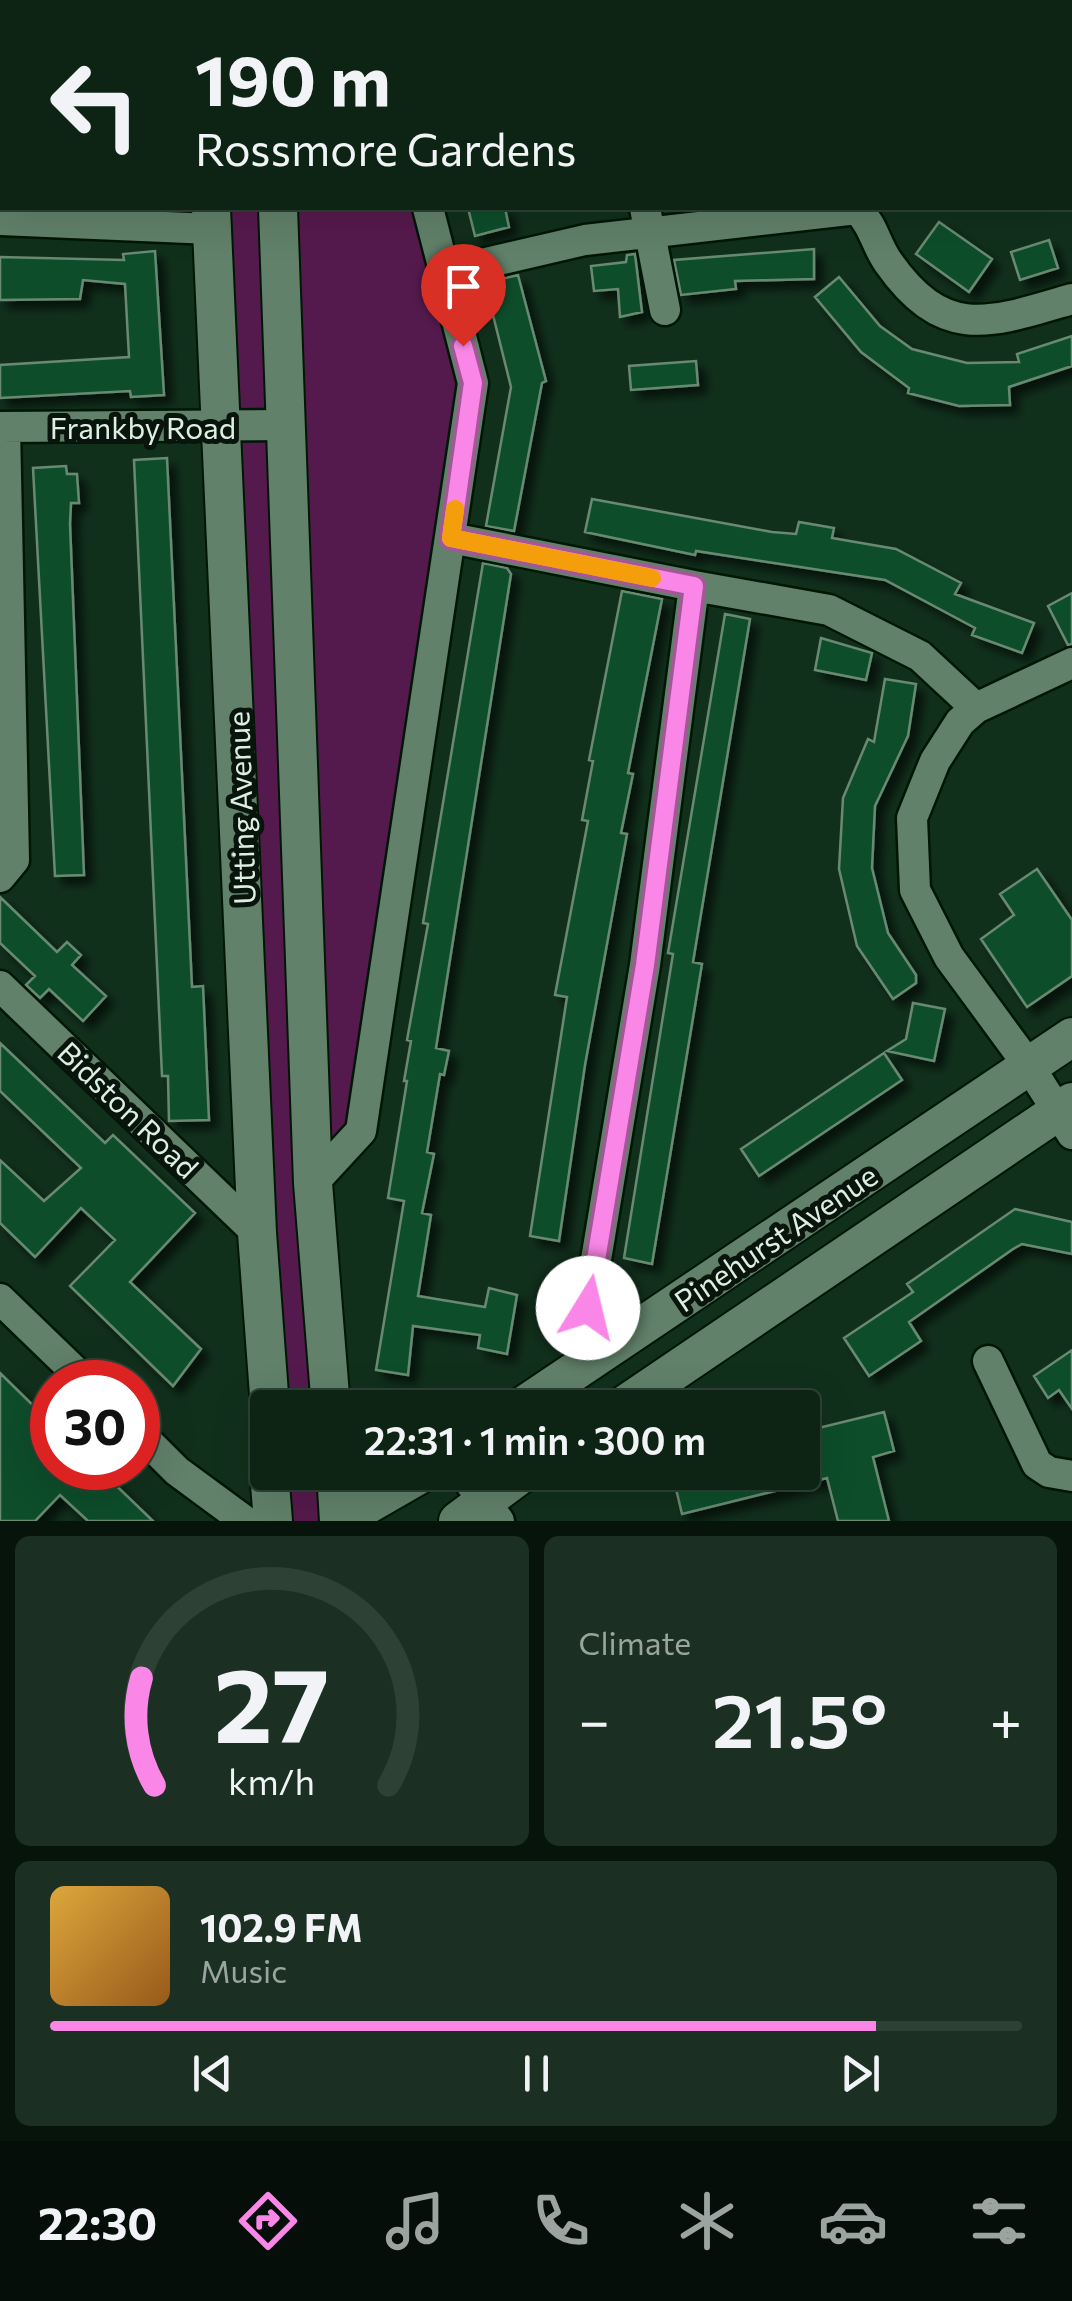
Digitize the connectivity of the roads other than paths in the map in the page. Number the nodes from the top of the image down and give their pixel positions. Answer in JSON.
{"nodes":[{"id":1,"x":278,"y":210,"type":"edge"},
{"id":2,"x":428,"y":210,"type":"edge"},
{"id":3,"x":873,"y":216,"type":"edge"},
{"id":4,"x":212,"y":218,"type":"edge"},
{"id":5,"x":0,"y":220,"type":"edge"},
{"id":6,"x":648,"y":220,"type":"edge"},
{"id":7,"x":443,"y":273,"type":"junction"},
{"id":8,"x":1072,"y":300,"type":"edge"},
{"id":9,"x":665,"y":310,"type":"dead end"},
{"id":10,"x":222,"y":425,"type":"junction"},
{"id":11,"x":286,"y":425,"type":"junction"},
{"id":12,"x":3,"y":427,"type":"edge"},
{"id":13,"x":451,"y":538,"type":"junction"},
{"id":14,"x":694,"y":586,"type":"junction"},
{"id":15,"x":1072,"y":663,"type":"edge"},
{"id":16,"x":976,"y":708,"type":"junction"},
{"id":17,"x":0,"y":877,"type":"edge"},
{"id":18,"x":0,"y":986,"type":"edge"},
{"id":19,"x":1072,"y":1037,"type":"edge"},
{"id":20,"x":1029,"y":1066,"type":"junction"},
{"id":21,"x":1067,"y":1116,"type":"edge"},
{"id":22,"x":313,"y":1184,"type":"junction"},
{"id":23,"x":257,"y":1233,"type":"junction"},
{"id":24,"x":0,"y":1299,"type":"edge"},
{"id":25,"x":601,"y":1353,"type":"junction"},
{"id":26,"x":63,"y":1360,"type":"edge"},
{"id":27,"x":988,"y":1361,"type":"dead end"},
{"id":28,"x":269,"y":1390,"type":"edge"},
{"id":29,"x":330,"y":1390,"type":"edge"},
{"id":30,"x":547,"y":1390,"type":"edge"},
{"id":31,"x":648,"y":1390,"type":"edge"},
{"id":32,"x":160,"y":1453,"type":"edge"},
{"id":33,"x":1072,"y":1476,"type":"edge"},
{"id":34,"x":270,"y":1490,"type":"edge"},
{"id":35,"x":337,"y":1490,"type":"edge"},
{"id":36,"x":393,"y":1490,"type":"edge"},
{"id":37,"x":496,"y":1490,"type":"edge"},
{"id":38,"x":475,"y":1504,"type":"edge"},
{"id":39,"x":245,"y":1521,"type":"edge"},
{"id":40,"x":273,"y":1521,"type":"edge"},
{"id":41,"x":339,"y":1521,"type":"edge"}],
"edges":[{"from":1,"to":11,"type":"street","name":"Utting Avenue"},
{"from":2,"to":7,"type":"street"},
{"from":3,"to":6,"type":"street"},
{"from":3,"to":8,"type":"street"},
{"from":4,"to":5,"type":"street"},
{"from":4,"to":10,"type":"street","name":"Utting Avenue"},
{"from":6,"to":7,"type":"street"},
{"from":6,"to":9,"type":"street"},
{"from":7,"to":13,"type":"street"},
{"from":10,"to":11,"type":"street","name":"Frankby Road"},
{"from":10,"to":12,"type":"street","name":"Frankby Road"},
{"from":10,"to":23,"type":"street","name":"Utting Avenue"},
{"from":11,"to":22,"type":"street","name":"Utting Avenue"},
{"from":12,"to":17,"type":"street"},
{"from":13,"to":14,"type":"street"},
{"from":13,"to":22,"type":"street"},
{"from":14,"to":16,"type":"street"},
{"from":14,"to":25,"type":"street"},
{"from":15,"to":16,"type":"street"},
{"from":16,"to":20,"type":"street"},
{"from":18,"to":23,"type":"street","name":"Bidston Road"},
{"from":19,"to":20,"type":"street","name":"Pinehurst Avenue"},
{"from":20,"to":21,"type":"street","name":"Pinehurst Avenue"},
{"from":20,"to":25,"type":"street","name":"Pinehurst Avenue"},
{"from":21,"to":31,"type":"street","name":"Pinehurst Avenue"},
{"from":22,"to":29,"type":"street","name":"Utting Avenue"},
{"from":23,"to":28,"type":"street","name":"Utting Avenue"},
{"from":24,"to":26,"type":"street"},
{"from":25,"to":30,"type":"street","name":"Pinehurst Avenue"},
{"from":27,"to":33,"type":"street"},
{"from":32,"to":39,"type":"street"},
{"from":34,"to":40,"type":"street"},
{"from":35,"to":41,"type":"street"},
{"from":36,"to":41,"type":"street"},
{"from":37,"to":38,"type":"street"}]}
